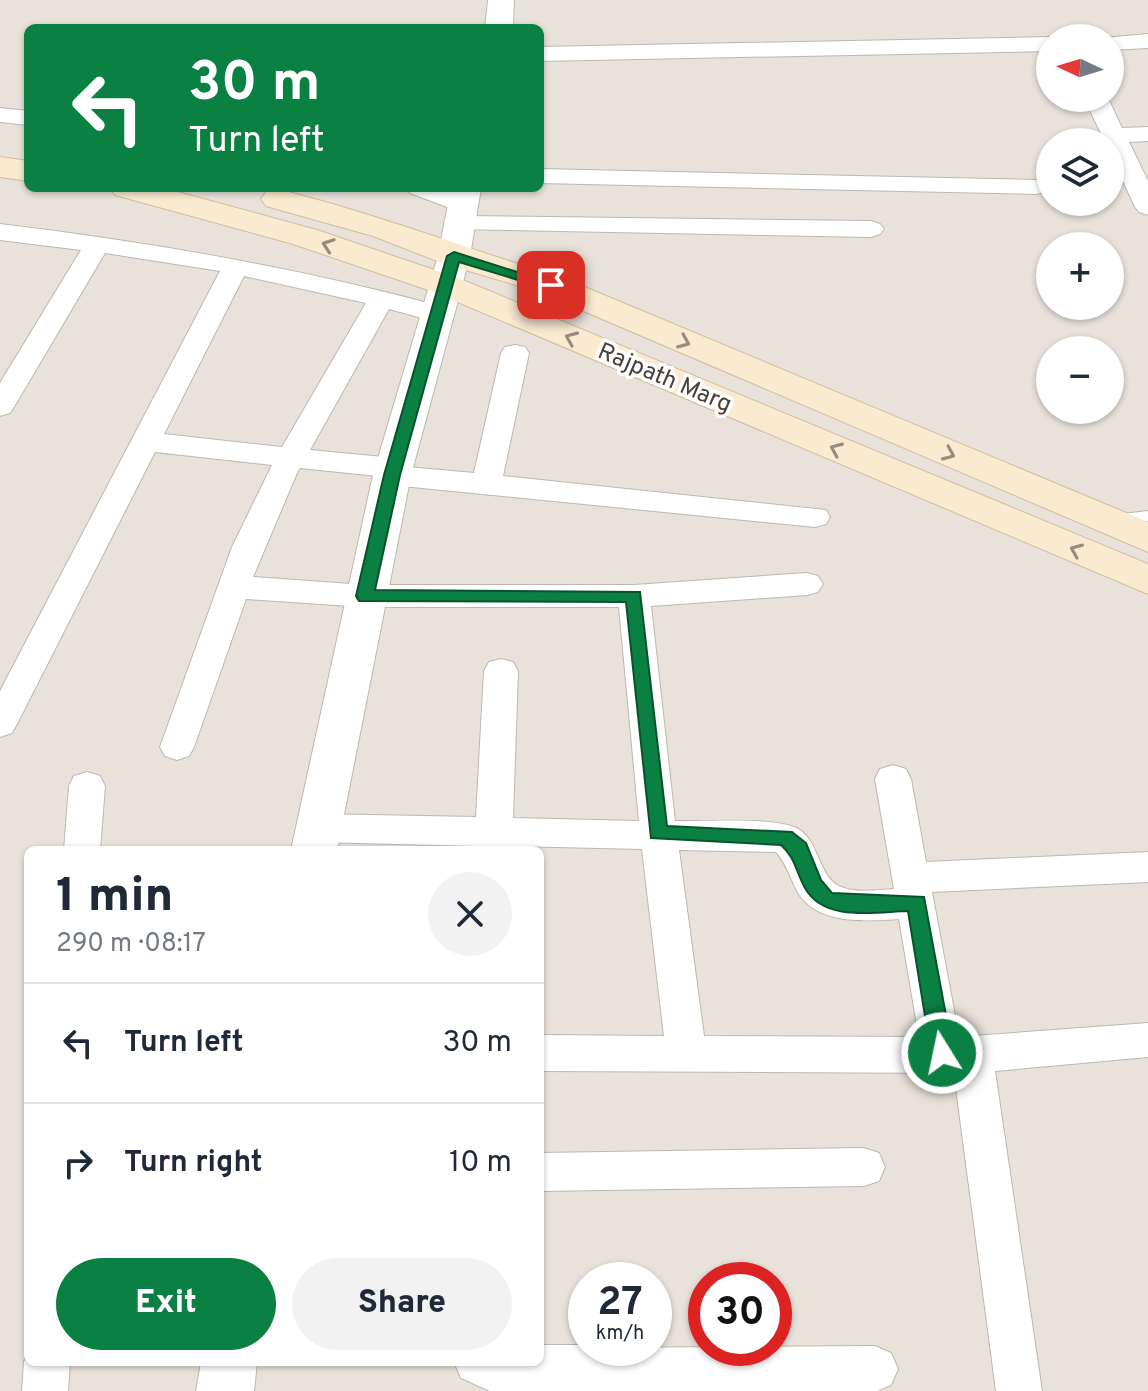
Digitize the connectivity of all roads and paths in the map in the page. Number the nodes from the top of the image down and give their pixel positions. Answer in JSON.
{"nodes":[{"id":1,"x":501,"y":0,"type":"edge"},
{"id":2,"x":499,"y":24,"type":"edge"},
{"id":3,"x":1148,"y":41,"type":"edge"},
{"id":4,"x":1124,"y":42,"type":"edge"},
{"id":5,"x":1036,"y":44,"type":"edge"},
{"id":6,"x":544,"y":54,"type":"edge"},
{"id":7,"x":0,"y":115,"type":"edge"},
{"id":8,"x":24,"y":118,"type":"edge"},
{"id":9,"x":1148,"y":134,"type":"edge"},
{"id":10,"x":1124,"y":135,"type":"edge"},
{"id":11,"x":0,"y":143,"type":"edge"},
{"id":12,"x":24,"y":146,"type":"edge"},
{"id":13,"x":1124,"y":156,"type":"edge"},
{"id":14,"x":0,"y":167,"type":"edge"},
{"id":15,"x":24,"y":170,"type":"edge"},
{"id":16,"x":544,"y":176,"type":"edge"},
{"id":17,"x":1036,"y":187,"type":"dead end"},
{"id":18,"x":141,"y":192,"type":"edge"},
{"id":19,"x":254,"y":192,"type":"edge"},
{"id":20,"x":421,"y":192,"type":"edge"},
{"id":21,"x":1148,"y":207,"type":"edge"},
{"id":22,"x":871,"y":229,"type":"dead end"},
{"id":23,"x":0,"y":232,"type":"edge"},
{"id":24,"x":98,"y":243,"type":"junction"},
{"id":25,"x":454,"y":245,"type":"edge"},
{"id":26,"x":236,"y":266,"type":"junction"},
{"id":27,"x":382,"y":298,"type":"junction"},
{"id":28,"x":515,"y":353,"type":"dead end"},
{"id":29,"x":0,"y":407,"type":"edge"},
{"id":30,"x":147,"y":442,"type":"junction"},
{"id":31,"x":290,"y":457,"type":"junction"},
{"id":32,"x":393,"y":472,"type":"junction"},
{"id":33,"x":486,"y":485,"type":"junction"},
{"id":34,"x":1148,"y":516,"type":"edge"},
{"id":35,"x":815,"y":517,"type":"dead end"},
{"id":36,"x":1107,"y":520,"type":"junction"},
{"id":37,"x":1148,"y":538,"type":"edge"},
{"id":38,"x":1148,"y":580,"type":"edge"},
{"id":39,"x":807,"y":584,"type":"dead end"},
{"id":40,"x":233,"y":587,"type":"junction"},
{"id":41,"x":365,"y":596,"type":"junction"},
{"id":42,"x":634,"y":596,"type":"junction"},
{"id":43,"x":501,"y":671,"type":"dead end"},
{"id":44,"x":0,"y":724,"type":"edge"},
{"id":45,"x":177,"y":747,"type":"dead end"},
{"id":46,"x":893,"y":779,"type":"dead end"},
{"id":47,"x":87,"y":786,"type":"dead end"},
{"id":48,"x":658,"y":833,"type":"junction"},
{"id":49,"x":316,"y":839,"type":"edge"},
{"id":50,"x":494,"y":840,"type":"edge"},
{"id":51,"x":82,"y":846,"type":"edge"},
{"id":52,"x":1148,"y":867,"type":"edge"},
{"id":53,"x":914,"y":890,"type":"junction"},
{"id":54,"x":1148,"y":1040,"type":"edge"},
{"id":55,"x":544,"y":1053,"type":"edge"},
{"id":56,"x":686,"y":1054,"type":"junction"},
{"id":57,"x":957,"y":1054,"type":"junction"},
{"id":58,"x":864,"y":1167,"type":"dead end"},
{"id":59,"x":544,"y":1172,"type":"edge"},
{"id":60,"x":47,"y":1366,"type":"edge"},
{"id":61,"x":228,"y":1366,"type":"edge"},
{"id":62,"x":486,"y":1366,"type":"edge"},
{"id":63,"x":875,"y":1369,"type":"dead end"},
{"id":64,"x":45,"y":1391,"type":"edge"},
{"id":65,"x":225,"y":1391,"type":"edge"},
{"id":66,"x":1019,"y":1391,"type":"edge"}],
"edges":[{"from":1,"to":2,"type":"street"},
{"from":3,"to":4,"type":"street"},
{"from":5,"to":6,"type":"street"},
{"from":7,"to":8,"type":"street"},
{"from":9,"to":10,"type":"street"},
{"from":11,"to":12,"type":"main road"},
{"from":13,"to":21,"type":"street"},
{"from":14,"to":15,"type":"main road"},
{"from":16,"to":17,"type":"street"},
{"from":25,"to":18,"type":"main road","name":"Rajpath Marg","one_way":true},
{"from":19,"to":25,"type":"main road","name":"Rajpath Marg"},
{"from":20,"to":25,"type":"street"},
{"from":22,"to":25,"type":"street"},
{"from":23,"to":24,"type":"street"},
{"from":24,"to":26,"type":"street"},
{"from":24,"to":29,"type":"street"},
{"from":25,"to":27,"type":"street"},
{"from":25,"to":32,"type":"street"},
{"from":25,"to":36,"type":"main road","name":"Rajpath Marg","one_way":true},
{"from":38,"to":25,"type":"main road","name":"Rajpath Marg","one_way":true},
{"from":26,"to":27,"type":"street"},
{"from":26,"to":30,"type":"street"},
{"from":27,"to":31,"type":"street"},
{"from":28,"to":33,"type":"street"},
{"from":30,"to":31,"type":"street"},
{"from":30,"to":44,"type":"street"},
{"from":31,"to":32,"type":"street"},
{"from":31,"to":40,"type":"street"},
{"from":32,"to":33,"type":"street"},
{"from":32,"to":41,"type":"street"},
{"from":33,"to":35,"type":"street"},
{"from":34,"to":36,"type":"lane"},
{"from":36,"to":37,"type":"main road","name":"Rajpath Marg"},
{"from":39,"to":42,"type":"street"},
{"from":40,"to":41,"type":"street"},
{"from":40,"to":45,"type":"street"},
{"from":41,"to":42,"type":"street"},
{"from":41,"to":49,"type":"street"},
{"from":42,"to":48,"type":"street"},
{"from":43,"to":50,"type":"street"},
{"from":46,"to":53,"type":"street"},
{"from":47,"to":51,"type":"street"},
{"from":48,"to":50,"type":"street"},
{"from":48,"to":53,"type":"street"},
{"from":48,"to":56,"type":"street"},
{"from":49,"to":50,"type":"street"},
{"from":52,"to":53,"type":"street"},
{"from":53,"to":57,"type":"street"},
{"from":54,"to":57,"type":"street"},
{"from":55,"to":56,"type":"street"},
{"from":56,"to":57,"type":"street"},
{"from":57,"to":66,"type":"street"},
{"from":58,"to":59,"type":"street"},
{"from":60,"to":64,"type":"street"},
{"from":61,"to":65,"type":"street"},
{"from":62,"to":63,"type":"street"}]}
